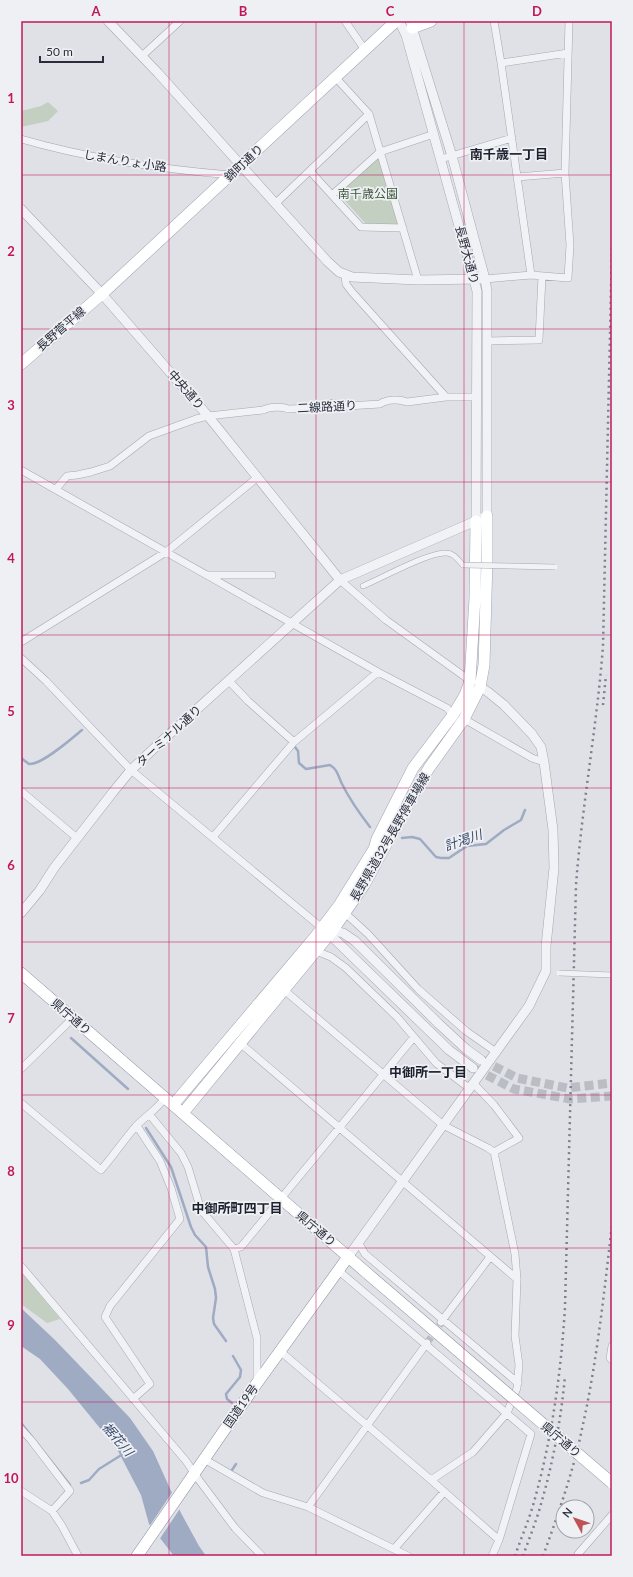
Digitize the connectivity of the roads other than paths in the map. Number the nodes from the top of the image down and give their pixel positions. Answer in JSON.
{"nodes":[{"id":1,"x":108,"y":21,"type":"edge"},
{"id":2,"x":180,"y":21,"type":"edge"},
{"id":3,"x":345,"y":21,"type":"edge"},
{"id":4,"x":398,"y":21,"type":"edge"},
{"id":5,"x":431,"y":21,"type":"edge"},
{"id":6,"x":494,"y":21,"type":"edge"},
{"id":7,"x":569,"y":21,"type":"edge"},
{"id":8,"x":411,"y":24,"type":"edge"},
{"id":9,"x":365,"y":50,"type":"junction"},
{"id":10,"x":568,"y":53,"type":"junction"},
{"id":11,"x":142,"y":56,"type":"junction"},
{"id":12,"x":502,"y":62,"type":"junction"},
{"id":13,"x":336,"y":78,"type":"junction"},
{"id":14,"x":369,"y":114,"type":"junction"},
{"id":15,"x":434,"y":134,"type":"junction"},
{"id":16,"x":512,"y":138,"type":"junction"},
{"id":17,"x":21,"y":139,"type":"edge"},
{"id":18,"x":380,"y":152,"type":"junction"},
{"id":19,"x":452,"y":156,"type":"junction"},
{"id":20,"x":441,"y":159,"type":"junction"},
{"id":21,"x":241,"y":166,"type":"junction"},
{"id":22,"x":310,"y":171,"type":"junction"},
{"id":23,"x":565,"y":173,"type":"junction"},
{"id":24,"x":231,"y":175,"type":"junction"},
{"id":25,"x":517,"y":178,"type":"junction"},
{"id":26,"x":332,"y":194,"type":"junction"},
{"id":27,"x":275,"y":204,"type":"junction"},
{"id":28,"x":21,"y":209,"type":"edge"},
{"id":29,"x":403,"y":228,"type":"junction"},
{"id":30,"x":345,"y":275,"type":"junction"},
{"id":31,"x":531,"y":275,"type":"junction"},
{"id":32,"x":542,"y":276,"type":"junction"},
{"id":33,"x":485,"y":279,"type":"junction"},
{"id":34,"x":418,"y":280,"type":"junction"},
{"id":35,"x":475,"y":280,"type":"junction"},
{"id":36,"x":102,"y":294,"type":"junction"},
{"id":37,"x":487,"y":341,"type":"junction"},
{"id":38,"x":21,"y":364,"type":"edge"},
{"id":39,"x":446,"y":397,"type":"junction"},
{"id":40,"x":476,"y":397,"type":"junction"},
{"id":41,"x":208,"y":416,"type":"junction"},
{"id":42,"x":21,"y":470,"type":"edge"},
{"id":43,"x":258,"y":477,"type":"junction"},
{"id":44,"x":56,"y":490,"type":"junction"},
{"id":45,"x":477,"y":495,"type":"junction"},
{"id":46,"x":487,"y":504,"type":"junction"},
{"id":47,"x":491,"y":514,"type":"junction"},
{"id":48,"x":476,"y":521,"type":"junction"},
{"id":49,"x":166,"y":552,"type":"junction"},
{"id":50,"x":555,"y":567,"type":"dead end"},
{"id":51,"x":208,"y":575,"type":"junction"},
{"id":52,"x":272,"y":575,"type":"dead end"},
{"id":53,"x":340,"y":580,"type":"junction"},
{"id":54,"x":363,"y":586,"type":"dead end"},
{"id":55,"x":293,"y":623,"type":"junction"},
{"id":56,"x":21,"y":642,"type":"edge"},
{"id":57,"x":21,"y":658,"type":"edge"},
{"id":58,"x":378,"y":672,"type":"junction"},
{"id":59,"x":470,"y":680,"type":"junction"},
{"id":60,"x":229,"y":681,"type":"junction"},
{"id":61,"x":480,"y":687,"type":"junction"},
{"id":62,"x":453,"y":715,"type":"junction"},
{"id":63,"x":464,"y":719,"type":"junction"},
{"id":64,"x":294,"y":742,"type":"junction"},
{"id":65,"x":544,"y":762,"type":"junction"},
{"id":66,"x":131,"y":770,"type":"junction"},
{"id":67,"x":21,"y":791,"type":"edge"},
{"id":68,"x":213,"y":837,"type":"junction"},
{"id":69,"x":77,"y":838,"type":"junction"},
{"id":70,"x":21,"y":913,"type":"edge"},
{"id":71,"x":345,"y":913,"type":"junction"},
{"id":72,"x":328,"y":931,"type":"junction"},
{"id":73,"x":316,"y":951,"type":"junction"},
{"id":74,"x":21,"y":973,"type":"edge"},
{"id":75,"x":559,"y":973,"type":"dead end"},
{"id":76,"x":612,"y":975,"type":"edge"},
{"id":77,"x":284,"y":990,"type":"junction"},
{"id":78,"x":73,"y":1018,"type":"junction"},
{"id":79,"x":414,"y":1037,"type":"junction"},
{"id":80,"x":240,"y":1043,"type":"junction"},
{"id":81,"x":496,"y":1052,"type":"junction"},
{"id":82,"x":481,"y":1060,"type":"tunnel mouth"},
{"id":83,"x":473,"y":1068,"type":"tunnel mouth"},
{"id":84,"x":21,"y":1069,"type":"edge"},
{"id":85,"x":383,"y":1075,"type":"junction"},
{"id":86,"x":471,"y":1086,"type":"junction"},
{"id":87,"x":21,"y":1102,"type":"edge"},
{"id":88,"x":169,"y":1102,"type":"junction"},
{"id":89,"x":183,"y":1113,"type":"junction"},
{"id":90,"x":149,"y":1114,"type":"junction"},
{"id":91,"x":443,"y":1125,"type":"junction"},
{"id":92,"x":137,"y":1126,"type":"junction"},
{"id":93,"x":339,"y":1129,"type":"junction"},
{"id":94,"x":494,"y":1152,"type":"junction"},
{"id":95,"x":402,"y":1181,"type":"junction"},
{"id":96,"x":281,"y":1200,"type":"junction"},
{"id":97,"x":358,"y":1242,"type":"junction"},
{"id":98,"x":234,"y":1249,"type":"junction"},
{"id":99,"x":348,"y":1256,"type":"junction"},
{"id":100,"x":490,"y":1257,"type":"junction"},
{"id":101,"x":21,"y":1266,"type":"edge"},
{"id":102,"x":338,"y":1270,"type":"junction"},
{"id":103,"x":517,"y":1280,"type":"junction"},
{"id":104,"x":442,"y":1321,"type":"junction"},
{"id":105,"x":427,"y":1344,"type":"junction"},
{"id":106,"x":612,"y":1346,"type":"edge"},
{"id":107,"x":280,"y":1351,"type":"junction"},
{"id":108,"x":612,"y":1360,"type":"edge"},
{"id":109,"x":257,"y":1383,"type":"junction"},
{"id":110,"x":518,"y":1383,"type":"junction"},
{"id":111,"x":133,"y":1399,"type":"junction"},
{"id":112,"x":508,"y":1414,"type":"junction"},
{"id":113,"x":368,"y":1426,"type":"junction"},
{"id":114,"x":21,"y":1429,"type":"edge"},
{"id":115,"x":204,"y":1459,"type":"junction"},
{"id":116,"x":193,"y":1476,"type":"junction"},
{"id":117,"x":431,"y":1480,"type":"junction"},
{"id":118,"x":612,"y":1483,"type":"edge"},
{"id":119,"x":21,"y":1491,"type":"edge"},
{"id":120,"x":444,"y":1492,"type":"junction"},
{"id":121,"x":308,"y":1507,"type":"junction"},
{"id":122,"x":52,"y":1511,"type":"junction"},
{"id":123,"x":612,"y":1515,"type":"edge"},
{"id":124,"x":499,"y":1540,"type":"junction"},
{"id":125,"x":394,"y":1549,"type":"junction"},
{"id":126,"x":78,"y":1556,"type":"edge"},
{"id":127,"x":137,"y":1556,"type":"edge"},
{"id":128,"x":262,"y":1556,"type":"edge"},
{"id":129,"x":408,"y":1556,"type":"edge"},
{"id":130,"x":492,"y":1556,"type":"edge"},
{"id":131,"x":580,"y":1556,"type":"edge"}],
"edges":[{"from":1,"to":11,"type":"street"},
{"from":2,"to":11,"type":"street"},
{"from":3,"to":9,"type":"street"},
{"from":4,"to":9,"type":"main road","name":"錦町通り"},
{"from":4,"to":15,"type":"street","name":"長野大通り"},
{"from":5,"to":8,"type":"main road"},
{"from":6,"to":12,"type":"street"},
{"from":7,"to":10,"type":"street"},
{"from":8,"to":19,"type":"street","name":"長野大通り"},
{"from":9,"to":13,"type":"main road","name":"錦町通り"},
{"from":10,"to":12,"type":"street"},
{"from":10,"to":23,"type":"street"},
{"from":11,"to":21,"type":"street"},
{"from":12,"to":16,"type":"street"},
{"from":13,"to":14,"type":"street"},
{"from":13,"to":21,"type":"main road","name":"錦町通り"},
{"from":14,"to":18,"type":"street"},
{"from":14,"to":22,"type":"street"},
{"from":15,"to":18,"type":"street"},
{"from":15,"to":20,"type":"street","name":"長野大通り"},
{"from":16,"to":19,"type":"street"},
{"from":16,"to":25,"type":"street"},
{"from":17,"to":24,"type":"street","name":"しまんりょ小路"},
{"from":18,"to":26,"type":"street"},
{"from":18,"to":29,"type":"street"},
{"from":19,"to":20,"type":"street"},
{"from":19,"to":33,"type":"street","name":"長野大通り"},
{"from":20,"to":35,"type":"street","name":"長野大通り"},
{"from":21,"to":24,"type":"main road","name":"錦町通り"},
{"from":21,"to":27,"type":"street"},
{"from":22,"to":26,"type":"street"},
{"from":22,"to":27,"type":"street"},
{"from":23,"to":25,"type":"street"},
{"from":23,"to":32,"type":"street"},
{"from":24,"to":36,"type":"main road","name":"錦町通り"},
{"from":25,"to":31,"type":"street"},
{"from":26,"to":29,"type":"street"},
{"from":27,"to":30,"type":"street"},
{"from":28,"to":36,"type":"street","name":"中央通り"},
{"from":29,"to":34,"type":"street"},
{"from":30,"to":34,"type":"street"},
{"from":30,"to":39,"type":"street"},
{"from":31,"to":32,"type":"street"},
{"from":31,"to":33,"type":"street"},
{"from":32,"to":37,"type":"street"},
{"from":33,"to":35,"type":"street"},
{"from":33,"to":37,"type":"street","name":"長野大通り"},
{"from":34,"to":35,"type":"street"},
{"from":35,"to":40,"type":"street","name":"長野大通り"},
{"from":36,"to":38,"type":"main road","name":"長野菅平線"},
{"from":36,"to":41,"type":"street","name":"中央通り"},
{"from":37,"to":46,"type":"street","name":"長野大通り"},
{"from":39,"to":40,"type":"street","name":"二線路通り"},
{"from":39,"to":41,"type":"street","name":"二線路通り"},
{"from":40,"to":45,"type":"street","name":"長野大通り"},
{"from":41,"to":43,"type":"street","name":"中央通り"},
{"from":41,"to":44,"type":"street","name":"二線路通り"},
{"from":42,"to":44,"type":"street"},
{"from":43,"to":49,"type":"street"},
{"from":43,"to":53,"type":"street","name":"中央通り"},
{"from":44,"to":49,"type":"street"},
{"from":45,"to":46,"type":"street"},
{"from":45,"to":48,"type":"street","name":"長野大通り"},
{"from":46,"to":47,"type":"street","name":"長野大通り"},
{"from":47,"to":48,"type":"street","name":"ターミナル通り"},
{"from":47,"to":61,"type":"main road","name":"長野県道32号長野停車場線"},
{"from":48,"to":53,"type":"street","name":"ターミナル通り"},
{"from":48,"to":59,"type":"main road","name":"長野県道32号長野停車場線"},
{"from":49,"to":51,"type":"street"},
{"from":49,"to":56,"type":"street"},
{"from":50,"to":54,"type":"street","bridge":true},
{"from":51,"to":52,"type":"street"},
{"from":51,"to":55,"type":"street"},
{"from":53,"to":55,"type":"street","name":"ターミナル通り"},
{"from":53,"to":59,"type":"street"},
{"from":55,"to":58,"type":"street"},
{"from":55,"to":60,"type":"street","name":"ターミナル通り"},
{"from":57,"to":66,"type":"street"},
{"from":58,"to":62,"type":"street"},
{"from":58,"to":64,"type":"street"},
{"from":59,"to":61,"type":"street"},
{"from":59,"to":62,"type":"main road","name":"長野県道32号長野停車場線"},
{"from":60,"to":64,"type":"street"},
{"from":60,"to":66,"type":"street","name":"ターミナル通り"},
{"from":61,"to":63,"type":"main road","name":"長野県道32号長野停車場線"},
{"from":61,"to":65,"type":"street"},
{"from":62,"to":72,"type":"main road","name":"長野県道32号長野停車場線"},
{"from":63,"to":65,"type":"street"},
{"from":63,"to":71,"type":"main road","name":"長野県道32号長野停車場線"},
{"from":64,"to":68,"type":"street"},
{"from":65,"to":81,"type":"street"},
{"from":66,"to":68,"type":"street"},
{"from":66,"to":69,"type":"street","name":"ターミナル通り"},
{"from":67,"to":69,"type":"street"},
{"from":68,"to":72,"type":"street"},
{"from":69,"to":70,"type":"street","name":"ターミナル通り"},
{"from":71,"to":72,"type":"main road","name":"長野県道32号長野停車場線"},
{"from":71,"to":81,"type":"street"},
{"from":72,"to":73,"type":"main road","name":"長野県道32号長野停車場線"},
{"from":72,"to":82,"type":"street"},
{"from":72,"to":83,"type":"street"},
{"from":72,"to":88,"type":"main road","name":"長野県道32号長野停車場線"},
{"from":73,"to":77,"type":"main road","name":"長野県道32号長野停車場線"},
{"from":73,"to":79,"type":"street"},
{"from":74,"to":78,"type":"main road","name":"県庁通り"},
{"from":75,"to":76,"type":"street","bridge":true},
{"from":77,"to":80,"type":"main road","name":"長野県道32号長野停車場線"},
{"from":77,"to":85,"type":"street"},
{"from":78,"to":84,"type":"street"},
{"from":78,"to":88,"type":"main road","name":"県庁通り"},
{"from":79,"to":85,"type":"street"},
{"from":79,"to":86,"type":"street"},
{"from":80,"to":89,"type":"main road","name":"長野県道32号長野停車場線"},
{"from":80,"to":93,"type":"street"},
{"from":81,"to":86,"type":"street"},
{"from":85,"to":91,"type":"street"},
{"from":85,"to":93,"type":"street"},
{"from":86,"to":91,"type":"street"},
{"from":86,"to":94,"type":"street"},
{"from":87,"to":92,"type":"street"},
{"from":88,"to":89,"type":"main road","name":"県庁通り"},
{"from":88,"to":90,"type":"street"},
{"from":89,"to":96,"type":"main road","name":"県庁通り"},
{"from":90,"to":92,"type":"street"},
{"from":90,"to":98,"type":"street"},
{"from":91,"to":94,"type":"street"},
{"from":91,"to":95,"type":"street"},
{"from":92,"to":111,"type":"street"},
{"from":93,"to":95,"type":"street"},
{"from":93,"to":96,"type":"street"},
{"from":94,"to":103,"type":"street"},
{"from":95,"to":97,"type":"street"},
{"from":95,"to":100,"type":"street"},
{"from":96,"to":98,"type":"street"},
{"from":96,"to":99,"type":"main road","name":"県庁通り"},
{"from":97,"to":99,"type":"street"},
{"from":97,"to":104,"type":"street"},
{"from":98,"to":109,"type":"street"},
{"from":99,"to":102,"type":"main road","name":"国道19号"},
{"from":99,"to":118,"type":"main road","name":"県庁通り","bridge":true},
{"from":100,"to":103,"type":"street"},
{"from":100,"to":104,"type":"street"},
{"from":101,"to":111,"type":"street"},
{"from":102,"to":105,"type":"street"},
{"from":102,"to":107,"type":"main road","name":"国道19号"},
{"from":103,"to":110,"type":"street"},
{"from":104,"to":110,"type":"street"},
{"from":105,"to":112,"type":"street"},
{"from":105,"to":113,"type":"street"},
{"from":106,"to":108,"type":"street"},
{"from":107,"to":109,"type":"main road","name":"国道19号"},
{"from":107,"to":113,"type":"street"},
{"from":109,"to":115,"type":"main road","name":"国道19号"},
{"from":110,"to":112,"type":"street"},
{"from":111,"to":116,"type":"street"},
{"from":112,"to":117,"type":"street"},
{"from":112,"to":124,"type":"street"},
{"from":113,"to":117,"type":"street"},
{"from":113,"to":121,"type":"street"},
{"from":114,"to":122,"type":"street"},
{"from":115,"to":116,"type":"main road","name":"国道19号"},
{"from":115,"to":121,"type":"street"},
{"from":116,"to":127,"type":"main road","name":"国道19号"},
{"from":116,"to":128,"type":"street"},
{"from":117,"to":120,"type":"street"},
{"from":119,"to":122,"type":"street"},
{"from":120,"to":124,"type":"street"},
{"from":120,"to":125,"type":"street"},
{"from":121,"to":125,"type":"street"},
{"from":122,"to":126,"type":"street"},
{"from":123,"to":131,"type":"street"},
{"from":124,"to":130,"type":"street"},
{"from":125,"to":129,"type":"street"}]}
